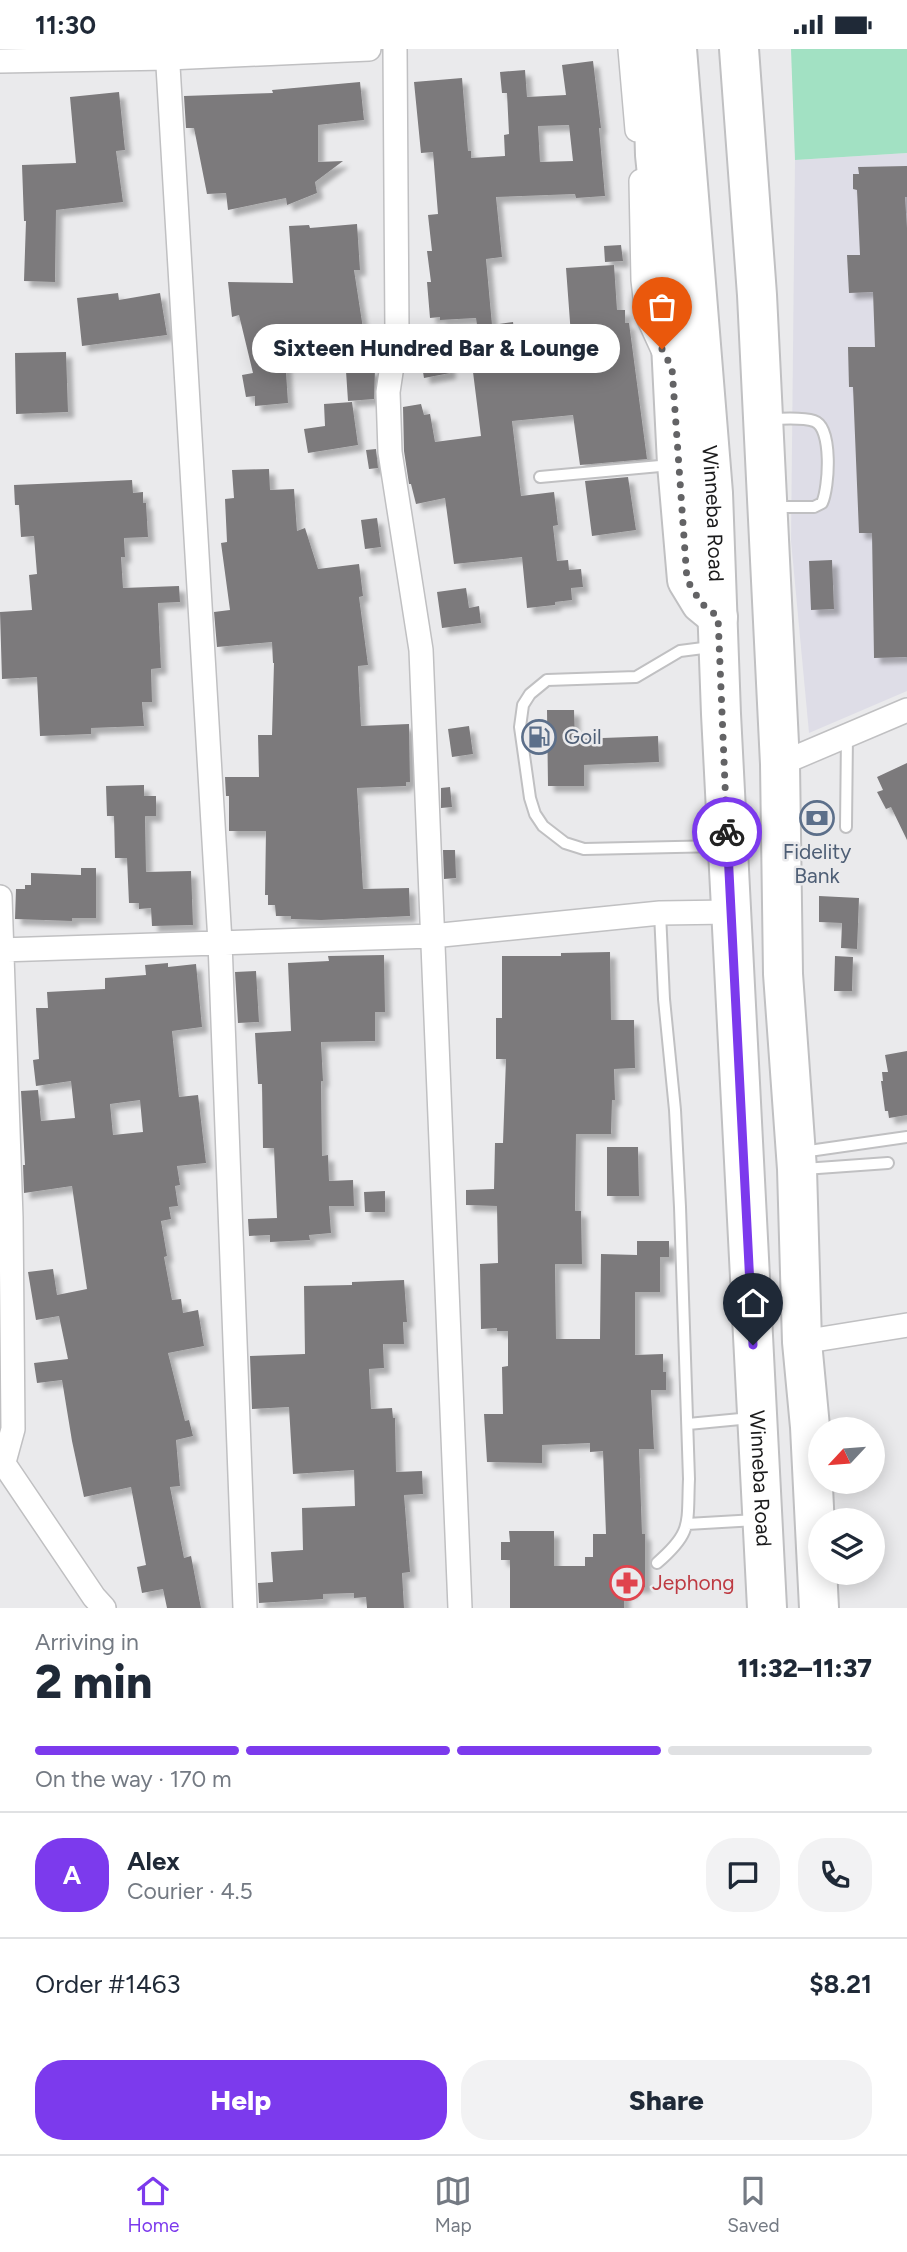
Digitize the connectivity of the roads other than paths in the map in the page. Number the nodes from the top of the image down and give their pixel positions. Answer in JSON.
{"nodes":[{"id":1,"x":369,"y":49,"type":"edge"},
{"id":2,"x":395,"y":49,"type":"edge"},
{"id":3,"x":630,"y":49,"type":"edge"},
{"id":4,"x":652,"y":49,"type":"edge"},
{"id":5,"x":677,"y":49,"type":"edge"},
{"id":6,"x":739,"y":49,"type":"edge"},
{"id":7,"x":763,"y":49,"type":"edge"},
{"id":8,"x":167,"y":53,"type":"edge"},
{"id":9,"x":0,"y":61,"type":"edge"},
{"id":10,"x":672,"y":368,"type":"junction"},
{"id":11,"x":762,"y":412,"type":"junction"},
{"id":12,"x":677,"y":464,"type":"junction"},
{"id":13,"x":540,"y":477,"type":"dead end"},
{"id":14,"x":766,"y":507,"type":"junction"},
{"id":15,"x":719,"y":631,"type":"junction"},
{"id":16,"x":907,"y":710,"type":"edge"},
{"id":17,"x":847,"y":735,"type":"junction"},
{"id":18,"x":779,"y":764,"type":"junction"},
{"id":19,"x":846,"y":827,"type":"dead end"},
{"id":20,"x":728,"y":846,"type":"junction"},
{"id":21,"x":0,"y":897,"type":"edge"},
{"id":22,"x":732,"y":912,"type":"junction"},
{"id":23,"x":660,"y":913,"type":"junction"},
{"id":24,"x":432,"y":936,"type":"junction"},
{"id":25,"x":220,"y":942,"type":"junction"},
{"id":26,"x":2,"y":950,"type":"edge"},
{"id":27,"x":907,"y":1137,"type":"edge"},
{"id":28,"x":796,"y":1161,"type":"junction"},
{"id":29,"x":888,"y":1163,"type":"dead end"},
{"id":30,"x":907,"y":1325,"type":"edge"},
{"id":31,"x":802,"y":1342,"type":"junction"},
{"id":32,"x":757,"y":1417,"type":"junction"},
{"id":33,"x":688,"y":1424,"type":"junction"},
{"id":34,"x":2,"y":1460,"type":"edge"},
{"id":35,"x":763,"y":1520,"type":"junction"},
{"id":36,"x":687,"y":1524,"type":"junction"},
{"id":37,"x":657,"y":1563,"type":"dead end"},
{"id":38,"x":104,"y":1608,"type":"edge"},
{"id":39,"x":245,"y":1608,"type":"edge"},
{"id":40,"x":460,"y":1608,"type":"edge"},
{"id":41,"x":767,"y":1608,"type":"edge"},
{"id":42,"x":819,"y":1608,"type":"edge"}],
"edges":[{"from":1,"to":8,"type":"street"},
{"from":2,"to":24,"type":"street"},
{"from":3,"to":10,"type":"street"},
{"from":4,"to":10,"type":"highway"},
{"from":5,"to":15,"type":"highway","name":"Winneba Road"},
{"from":6,"to":11,"type":"highway"},
{"from":7,"to":11,"type":"highway"},
{"from":8,"to":9,"type":"street"},
{"from":8,"to":25,"type":"street"},
{"from":10,"to":12,"type":"highway"},
{"from":11,"to":14,"type":"highway"},
{"from":11,"to":14,"type":"lane"},
{"from":12,"to":13,"type":"lane"},
{"from":12,"to":15,"type":"highway"},
{"from":14,"to":18,"type":"highway"},
{"from":15,"to":20,"type":"highway","name":"Winneba Road"},
{"from":15,"to":20,"type":"lane"},
{"from":16,"to":17,"type":"street"},
{"from":17,"to":18,"type":"street"},
{"from":17,"to":19,"type":"lane"},
{"from":18,"to":28,"type":"highway"},
{"from":20,"to":22,"type":"highway","name":"Winneba Road"},
{"from":21,"to":26,"type":"street"},
{"from":22,"to":23,"type":"street"},
{"from":22,"to":32,"type":"highway","name":"Winneba Road"},
{"from":23,"to":24,"type":"street"},
{"from":23,"to":33,"type":"lane"},
{"from":24,"to":25,"type":"street"},
{"from":24,"to":40,"type":"street"},
{"from":25,"to":26,"type":"street"},
{"from":25,"to":39,"type":"street"},
{"from":26,"to":34,"type":"street"},
{"from":27,"to":28,"type":"lane"},
{"from":28,"to":29,"type":"lane"},
{"from":28,"to":31,"type":"highway"},
{"from":30,"to":31,"type":"street"},
{"from":31,"to":42,"type":"highway"},
{"from":32,"to":33,"type":"lane"},
{"from":32,"to":35,"type":"highway","name":"Winneba Road"},
{"from":33,"to":36,"type":"lane"},
{"from":34,"to":38,"type":"street"},
{"from":35,"to":36,"type":"lane"},
{"from":35,"to":41,"type":"highway","name":"Winneba Road"},
{"from":36,"to":37,"type":"lane"}]}
